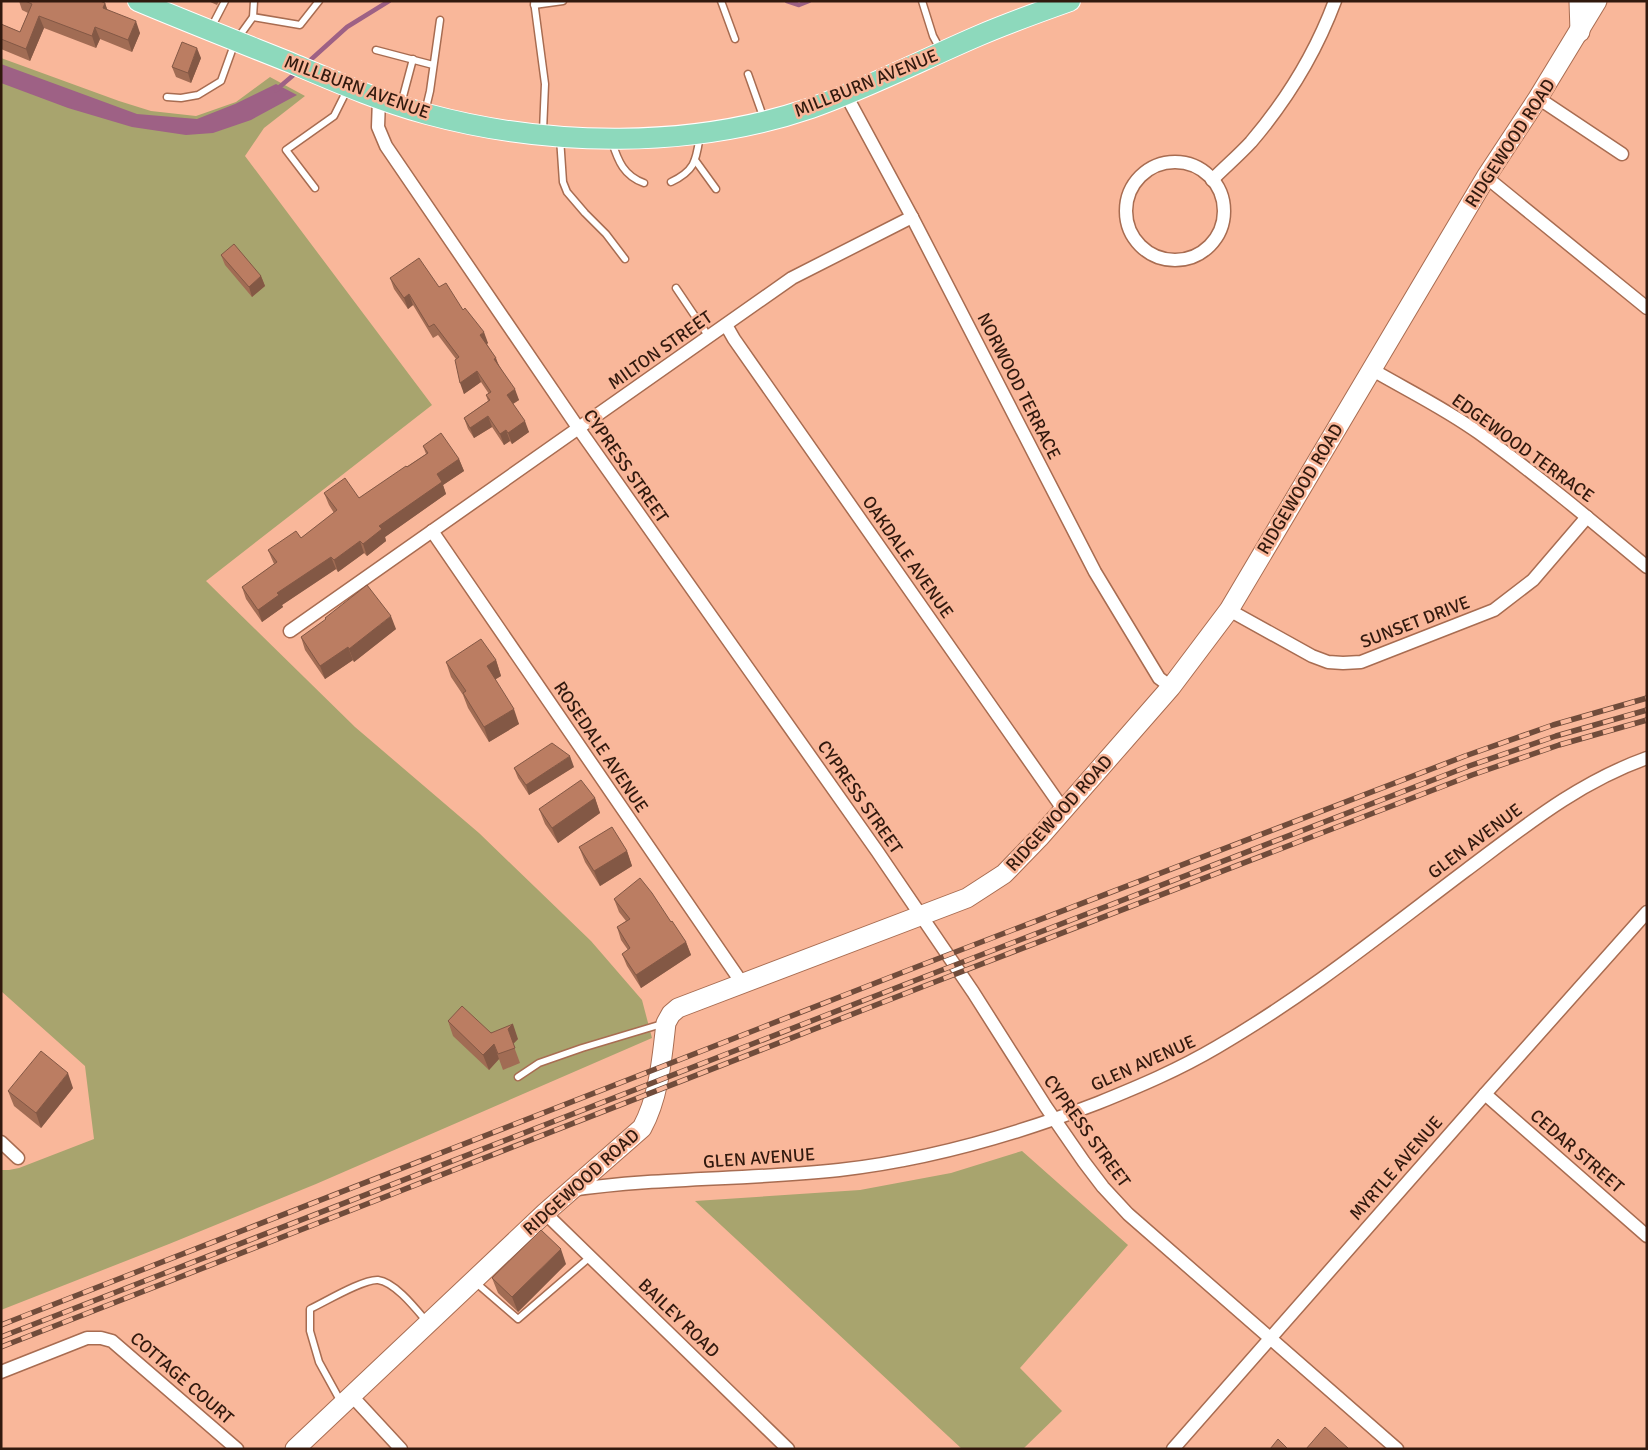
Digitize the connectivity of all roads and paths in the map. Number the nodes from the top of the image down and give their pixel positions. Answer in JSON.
{"nodes":[{"id":1,"x":138,"y":1,"type":"edge"},
{"id":2,"x":225,"y":1,"type":"edge"},
{"id":3,"x":254,"y":1,"type":"edge"},
{"id":4,"x":319,"y":1,"type":"edge"},
{"id":5,"x":562,"y":1,"type":"edge"},
{"id":6,"x":721,"y":1,"type":"edge"},
{"id":7,"x":922,"y":1,"type":"edge"},
{"id":8,"x":1070,"y":1,"type":"edge"},
{"id":9,"x":1335,"y":1,"type":"edge"},
{"id":10,"x":1579,"y":1,"type":"edge"},
{"id":11,"x":1597,"y":1,"type":"edge"},
{"id":12,"x":534,"y":3,"type":"edge"},
{"id":13,"x":253,"y":17,"type":"junction"},
{"id":14,"x":440,"y":20,"type":"dead end"},
{"id":15,"x":209,"y":31,"type":"junction"},
{"id":16,"x":1580,"y":32,"type":"junction"},
{"id":17,"x":735,"y":39,"type":"dead end"},
{"id":18,"x":235,"y":42,"type":"junction"},
{"id":19,"x":376,"y":50,"type":"dead end"},
{"id":20,"x":942,"y":53,"type":"junction"},
{"id":21,"x":413,"y":59,"type":"junction"},
{"id":22,"x":433,"y":65,"type":"junction"},
{"id":23,"x":748,"y":74,"type":"dead end"},
{"id":24,"x":340,"y":84,"type":"junction"},
{"id":25,"x":846,"y":95,"type":"junction"},
{"id":26,"x":167,"y":97,"type":"dead end"},
{"id":27,"x":1538,"y":98,"type":"junction"},
{"id":28,"x":379,"y":99,"type":"junction"},
{"id":29,"x":401,"y":106,"type":"junction"},
{"id":30,"x":425,"y":113,"type":"junction"},
{"id":31,"x":765,"y":120,"type":"junction"},
{"id":32,"x":701,"y":132,"type":"junction"},
{"id":33,"x":551,"y":135,"type":"junction"},
{"id":34,"x":610,"y":138,"type":"junction"},
{"id":35,"x":1622,"y":154,"type":"dead end"},
{"id":36,"x":695,"y":160,"type":"junction"},
{"id":37,"x":1486,"y":177,"type":"junction"},
{"id":38,"x":1212,"y":180,"type":"junction"},
{"id":39,"x":671,"y":182,"type":"dead end"},
{"id":40,"x":644,"y":183,"type":"dead end"},
{"id":41,"x":314,"y":188,"type":"dead end"},
{"id":42,"x":716,"y":189,"type":"dead end"},
{"id":43,"x":912,"y":217,"type":"junction"},
{"id":44,"x":625,"y":259,"type":"dead end"},
{"id":45,"x":676,"y":288,"type":"dead end"},
{"id":46,"x":1647,"y":308,"type":"edge"},
{"id":47,"x":726,"y":325,"type":"junction"},
{"id":48,"x":709,"y":337,"type":"junction"},
{"id":49,"x":1371,"y":369,"type":"junction"},
{"id":50,"x":579,"y":429,"type":"junction"},
{"id":51,"x":1586,"y":517,"type":"junction"},
{"id":52,"x":432,"y":531,"type":"junction"},
{"id":53,"x":1647,"y":567,"type":"edge"},
{"id":54,"x":1229,"y":610,"type":"junction"},
{"id":55,"x":290,"y":631,"type":"dead end"},
{"id":56,"x":1171,"y":687,"type":"junction"},
{"id":57,"x":1647,"y":758,"type":"edge"},
{"id":58,"x":1063,"y":809,"type":"junction"},
{"id":59,"x":1647,"y":912,"type":"edge"},
{"id":60,"x":919,"y":915,"type":"junction"},
{"id":61,"x":742,"y":983,"type":"junction"},
{"id":62,"x":666,"y":1023,"type":"junction"},
{"id":63,"x":518,"y":1077,"type":"dead end"},
{"id":64,"x":1485,"y":1094,"type":"junction"},
{"id":65,"x":1055,"y":1120,"type":"junction"},
{"id":66,"x":1,"y":1142,"type":"edge"},
{"id":67,"x":18,"y":1158,"type":"dead end"},
{"id":68,"x":572,"y":1190,"type":"junction"},
{"id":69,"x":545,"y":1213,"type":"junction"},
{"id":70,"x":1647,"y":1236,"type":"edge"},
{"id":71,"x":590,"y":1256,"type":"junction"},
{"id":72,"x":473,"y":1280,"type":"junction"},
{"id":73,"x":428,"y":1323,"type":"junction"},
{"id":74,"x":1272,"y":1338,"type":"junction"},
{"id":75,"x":1,"y":1372,"type":"edge"},
{"id":76,"x":347,"y":1400,"type":"junction"},
{"id":77,"x":237,"y":1449,"type":"edge"},
{"id":78,"x":295,"y":1449,"type":"edge"},
{"id":79,"x":401,"y":1449,"type":"edge"},
{"id":80,"x":788,"y":1449,"type":"edge"},
{"id":81,"x":1173,"y":1449,"type":"edge"},
{"id":82,"x":1397,"y":1449,"type":"edge"}],
"edges":[{"from":1,"to":15,"type":"main road","name":"MILLBURN AVENUE"},
{"from":2,"to":15,"type":"lane"},
{"from":3,"to":13,"type":"lane"},
{"from":4,"to":13,"type":"lane"},
{"from":5,"to":12,"type":"lane"},
{"from":6,"to":17,"type":"lane"},
{"from":7,"to":20,"type":"lane"},
{"from":8,"to":20,"type":"main road","name":"MILLBURN AVENUE"},
{"from":9,"to":38,"type":"street"},
{"from":10,"to":16,"type":"street"},
{"from":11,"to":16,"type":"street","name":"RIDGEWOOD ROAD"},
{"from":12,"to":33,"type":"lane"},
{"from":13,"to":18,"type":"lane"},
{"from":14,"to":22,"type":"lane"},
{"from":15,"to":18,"type":"main road","name":"MILLBURN AVENUE"},
{"from":16,"to":27,"type":"street","name":"RIDGEWOOD ROAD"},
{"from":18,"to":24,"type":"main road","name":"MILLBURN AVENUE"},
{"from":18,"to":26,"type":"lane"},
{"from":19,"to":21,"type":"lane"},
{"from":20,"to":25,"type":"main road","name":"MILLBURN AVENUE"},
{"from":21,"to":22,"type":"lane"},
{"from":21,"to":29,"type":"lane"},
{"from":22,"to":30,"type":"lane"},
{"from":23,"to":31,"type":"lane"},
{"from":24,"to":28,"type":"main road","name":"MILLBURN AVENUE"},
{"from":24,"to":41,"type":"lane"},
{"from":25,"to":31,"type":"main road","name":"MILLBURN AVENUE"},
{"from":25,"to":43,"type":"street","name":"NORWOOD TERRACE"},
{"from":27,"to":35,"type":"street"},
{"from":27,"to":37,"type":"street","name":"RIDGEWOOD ROAD"},
{"from":28,"to":29,"type":"main road","name":"MILLBURN AVENUE"},
{"from":28,"to":50,"type":"street","name":"CYPRESS STREET"},
{"from":29,"to":30,"type":"main road","name":"MILLBURN AVENUE"},
{"from":30,"to":33,"type":"main road","name":"MILLBURN AVENUE"},
{"from":31,"to":32,"type":"main road","name":"MILLBURN AVENUE"},
{"from":32,"to":34,"type":"main road","name":"MILLBURN AVENUE"},
{"from":32,"to":36,"type":"lane"},
{"from":33,"to":34,"type":"main road","name":"MILLBURN AVENUE"},
{"from":33,"to":44,"type":"lane"},
{"from":34,"to":40,"type":"lane"},
{"from":36,"to":39,"type":"lane"},
{"from":36,"to":42,"type":"lane"},
{"from":37,"to":46,"type":"street"},
{"from":37,"to":49,"type":"street","name":"RIDGEWOOD ROAD"},
{"from":38,"to":38,"type":"street"},
{"from":43,"to":47,"type":"street","name":"MILTON STREET"},
{"from":43,"to":56,"type":"street","name":"NORWOOD TERRACE"},
{"from":45,"to":48,"type":"lane"},
{"from":47,"to":48,"type":"street","name":"MILTON STREET"},
{"from":47,"to":58,"type":"street","name":"OAKDALE AVENUE"},
{"from":48,"to":50,"type":"street","name":"MILTON STREET"},
{"from":49,"to":51,"type":"street","name":"EDGEWOOD TERRACE"},
{"from":49,"to":54,"type":"street","name":"RIDGEWOOD ROAD"},
{"from":50,"to":52,"type":"street","name":"MILTON STREET"},
{"from":50,"to":60,"type":"street","name":"CYPRESS STREET"},
{"from":51,"to":53,"type":"street","name":"EDGEWOOD TERRACE"},
{"from":51,"to":54,"type":"street","name":"SUNSET DRIVE"},
{"from":52,"to":55,"type":"street","name":"MILTON STREET"},
{"from":52,"to":61,"type":"street","name":"ROSEDALE AVENUE"},
{"from":54,"to":56,"type":"street","name":"RIDGEWOOD ROAD"},
{"from":56,"to":58,"type":"street","name":"RIDGEWOOD ROAD"},
{"from":57,"to":65,"type":"street","name":"GLEN AVENUE"},
{"from":58,"to":60,"type":"street","name":"RIDGEWOOD ROAD"},
{"from":59,"to":64,"type":"street","name":"MYRTLE AVENUE"},
{"from":60,"to":61,"type":"street","name":"RIDGEWOOD ROAD"},
{"from":60,"to":65,"type":"street","name":"CYPRESS STREET"},
{"from":61,"to":62,"type":"street","name":"RIDGEWOOD ROAD"},
{"from":62,"to":63,"type":"lane"},
{"from":62,"to":68,"type":"street","name":"RIDGEWOOD ROAD"},
{"from":64,"to":70,"type":"street","name":"CEDAR STREET"},
{"from":64,"to":74,"type":"street","name":"MYRTLE AVENUE"},
{"from":65,"to":68,"type":"street","name":"GLEN AVENUE"},
{"from":65,"to":74,"type":"street","name":"CYPRESS STREET"},
{"from":66,"to":67,"type":"street"},
{"from":68,"to":69,"type":"street","name":"RIDGEWOOD ROAD"},
{"from":69,"to":71,"type":"street","name":"BAILEY ROAD"},
{"from":69,"to":72,"type":"street","name":"RIDGEWOOD ROAD"},
{"from":71,"to":72,"type":"lane"},
{"from":71,"to":80,"type":"street","name":"BAILEY ROAD"},
{"from":72,"to":73,"type":"street","name":"RIDGEWOOD ROAD"},
{"from":73,"to":76,"type":"street","name":"RIDGEWOOD ROAD"},
{"from":73,"to":76,"type":"lane"},
{"from":74,"to":81,"type":"street","name":"MYRTLE AVENUE"},
{"from":74,"to":82,"type":"street","name":"CYPRESS STREET"},
{"from":75,"to":77,"type":"street","name":"COTTAGE COURT"},
{"from":76,"to":78,"type":"street","name":"RIDGEWOOD ROAD"},
{"from":76,"to":79,"type":"street"}]}
